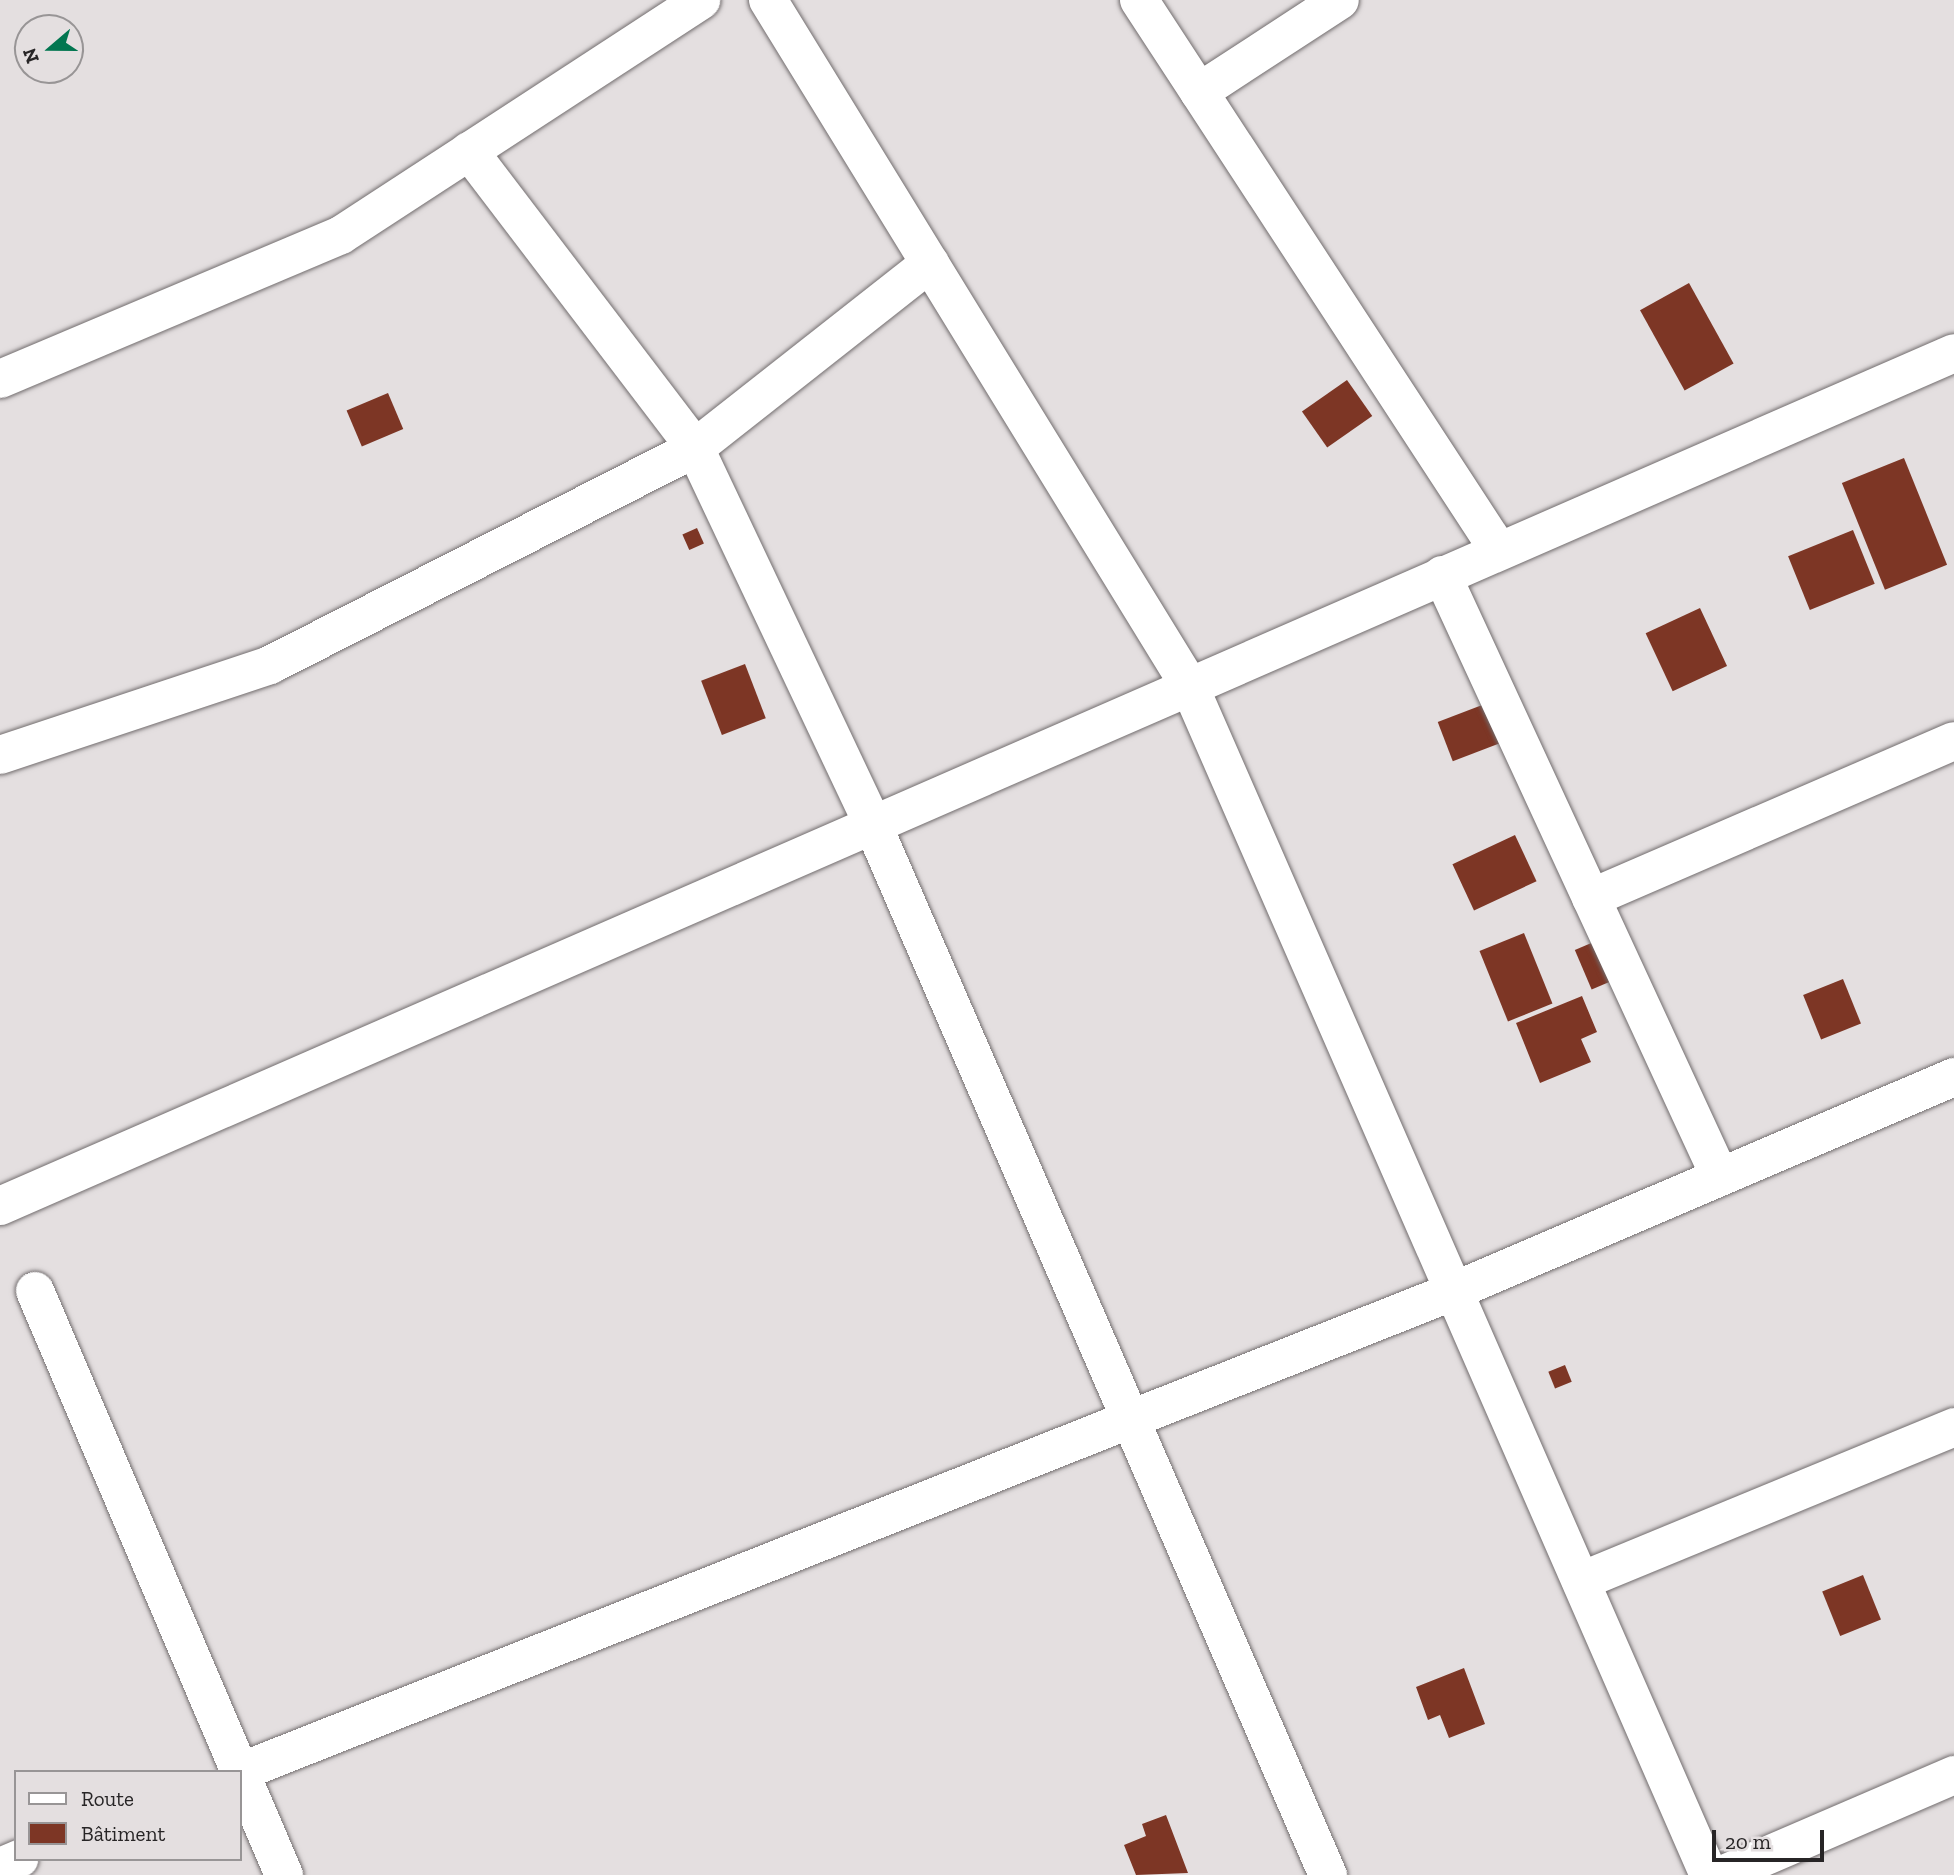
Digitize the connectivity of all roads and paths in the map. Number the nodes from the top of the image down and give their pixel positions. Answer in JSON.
{"nodes":[{"id":1,"x":701,"y":0,"type":"edge"},
{"id":2,"x":768,"y":0,"type":"edge"},
{"id":3,"x":1139,"y":0,"type":"edge"},
{"id":4,"x":1340,"y":0,"type":"edge"},
{"id":5,"x":1199,"y":92,"type":"junction"},
{"id":6,"x":469,"y":151,"type":"junction"},
{"id":7,"x":930,"y":263,"type":"junction"},
{"id":8,"x":1954,"y":353,"type":"edge"},
{"id":9,"x":0,"y":379,"type":"edge"},
{"id":10,"x":695,"y":448,"type":"junction"},
{"id":11,"x":1499,"y":551,"type":"junction"},
{"id":12,"x":1441,"y":575,"type":"junction"},
{"id":13,"x":1189,"y":685,"type":"junction"},
{"id":14,"x":1954,"y":741,"type":"edge"},
{"id":15,"x":2,"y":750,"type":"edge"},
{"id":16,"x":872,"y":823,"type":"junction"},
{"id":17,"x":1591,"y":898,"type":"junction"},
{"id":18,"x":1954,"y":1076,"type":"edge"},
{"id":19,"x":1720,"y":1177,"type":"junction"},
{"id":20,"x":0,"y":1206,"type":"edge"},
{"id":21,"x":35,"y":1291,"type":"dead end"},
{"id":22,"x":1454,"y":1291,"type":"junction"},
{"id":23,"x":1131,"y":1419,"type":"junction"},
{"id":24,"x":1954,"y":1427,"type":"edge"},
{"id":25,"x":1581,"y":1581,"type":"junction"},
{"id":26,"x":239,"y":1770,"type":"edge"},
{"id":27,"x":242,"y":1771,"type":"edge"},
{"id":28,"x":1954,"y":1774,"type":"edge"},
{"id":29,"x":242,"y":1777,"type":"edge"},
{"id":30,"x":284,"y":1875,"type":"edge"},
{"id":31,"x":1328,"y":1875,"type":"edge"},
{"id":32,"x":1709,"y":1875,"type":"edge"},
{"id":33,"x":1721,"y":1875,"type":"edge"}],
"edges":[{"from":1,"to":6,"type":"street"},
{"from":2,"to":7,"type":"street"},
{"from":3,"to":5,"type":"street"},
{"from":4,"to":5,"type":"street"},
{"from":5,"to":11,"type":"street"},
{"from":6,"to":9,"type":"street"},
{"from":6,"to":10,"type":"street"},
{"from":7,"to":10,"type":"street"},
{"from":7,"to":13,"type":"street"},
{"from":8,"to":11,"type":"street"},
{"from":10,"to":15,"type":"street"},
{"from":10,"to":16,"type":"street"},
{"from":11,"to":12,"type":"street"},
{"from":12,"to":13,"type":"street"},
{"from":12,"to":17,"type":"street"},
{"from":13,"to":16,"type":"street"},
{"from":13,"to":22,"type":"street"},
{"from":14,"to":17,"type":"street"},
{"from":16,"to":20,"type":"street"},
{"from":16,"to":23,"type":"street"},
{"from":17,"to":19,"type":"street"},
{"from":18,"to":19,"type":"street"},
{"from":19,"to":22,"type":"street"},
{"from":21,"to":26,"type":"street"},
{"from":22,"to":23,"type":"street"},
{"from":22,"to":25,"type":"street"},
{"from":23,"to":27,"type":"street"},
{"from":23,"to":31,"type":"street"},
{"from":24,"to":25,"type":"street"},
{"from":25,"to":32,"type":"street"},
{"from":28,"to":33,"type":"street"},
{"from":29,"to":30,"type":"street"}]}
